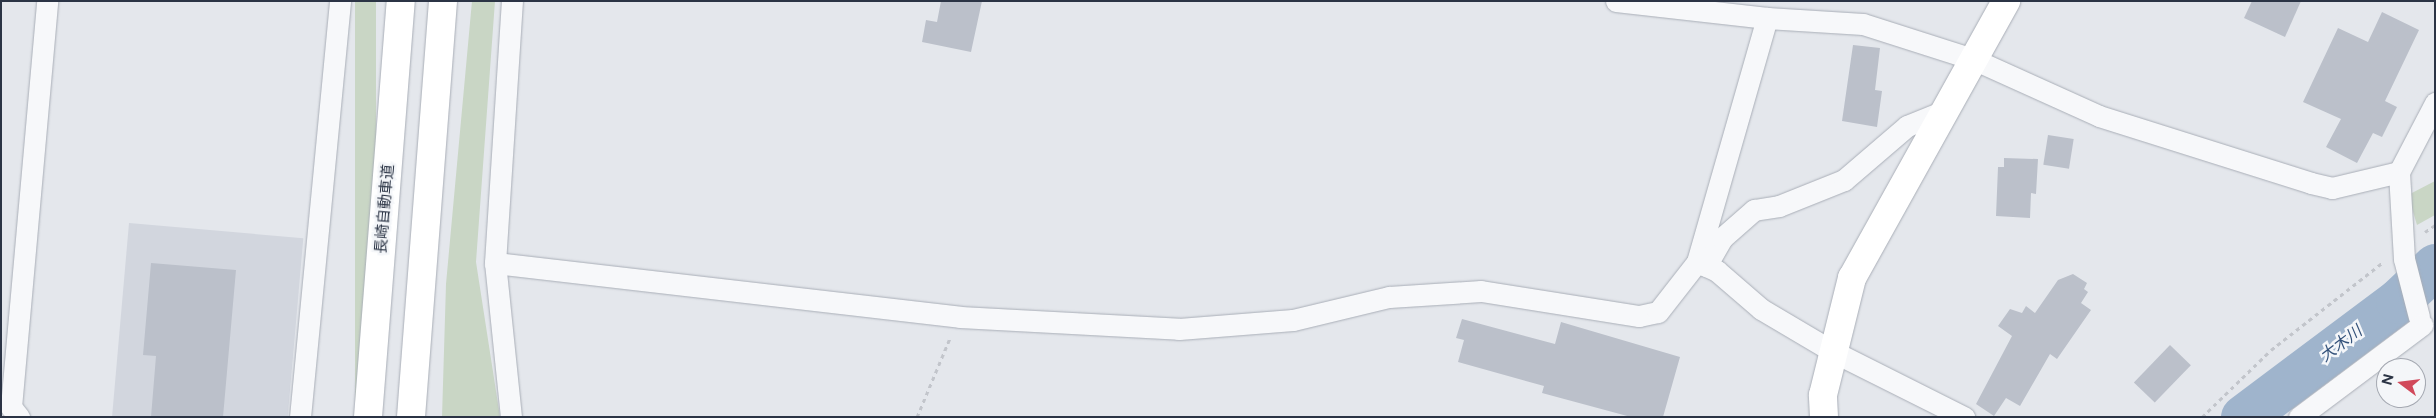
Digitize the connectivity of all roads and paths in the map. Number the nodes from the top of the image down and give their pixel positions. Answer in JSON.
{"nodes":[{"id":1,"x":48,"y":1,"type":"edge"},
{"id":2,"x":340,"y":1,"type":"edge"},
{"id":3,"x":401,"y":1,"type":"edge"},
{"id":4,"x":443,"y":1,"type":"edge"},
{"id":5,"x":512,"y":1,"type":"edge"},
{"id":6,"x":1616,"y":1,"type":"edge"},
{"id":7,"x":2006,"y":1,"type":"edge"},
{"id":8,"x":1767,"y":18,"type":"junction"},
{"id":9,"x":1973,"y":59,"type":"junction"},
{"id":10,"x":2435,"y":103,"type":"edge"},
{"id":11,"x":1944,"y":111,"type":"junction"},
{"id":12,"x":2399,"y":172,"type":"junction"},
{"id":13,"x":2435,"y":225,"type":"edge"},
{"id":14,"x":2404,"y":254,"type":"junction"},
{"id":15,"x":495,"y":263,"type":"junction"},
{"id":16,"x":1702,"y":264,"type":"junction"},
{"id":17,"x":960,"y":317,"type":"junction"},
{"id":18,"x":1832,"y":351,"type":"junction"},
{"id":19,"x":2323,"y":396,"type":"junction"},
{"id":20,"x":10,"y":411,"type":"edge"},
{"id":21,"x":300,"y":417,"type":"edge"},
{"id":22,"x":368,"y":417,"type":"edge"},
{"id":23,"x":411,"y":417,"type":"edge"},
{"id":24,"x":511,"y":417,"type":"edge"},
{"id":25,"x":917,"y":417,"type":"edge"},
{"id":26,"x":1824,"y":417,"type":"edge"},
{"id":27,"x":1964,"y":417,"type":"edge"},
{"id":28,"x":2202,"y":417,"type":"edge"},
{"id":29,"x":2299,"y":417,"type":"edge"},
{"id":30,"x":2328,"y":417,"type":"edge"}],
"edges":[{"from":1,"to":20,"type":"street"},
{"from":2,"to":21,"type":"street"},
{"from":3,"to":22,"type":"main road","name":"長崎自動車道"},
{"from":4,"to":23,"type":"main road"},
{"from":5,"to":15,"type":"street"},
{"from":6,"to":8,"type":"street"},
{"from":7,"to":9,"type":"main road"},
{"from":8,"to":9,"type":"street"},
{"from":8,"to":16,"type":"street"},
{"from":9,"to":11,"type":"main road"},
{"from":9,"to":12,"type":"street"},
{"from":10,"to":12,"type":"street"},
{"from":11,"to":16,"type":"street"},
{"from":11,"to":18,"type":"main road"},
{"from":12,"to":14,"type":"street"},
{"from":13,"to":14,"type":"path"},
{"from":14,"to":19,"type":"street"},
{"from":14,"to":28,"type":"path"},
{"from":15,"to":17,"type":"street"},
{"from":15,"to":24,"type":"street"},
{"from":16,"to":17,"type":"street"},
{"from":16,"to":18,"type":"street"},
{"from":17,"to":25,"type":"path"},
{"from":18,"to":26,"type":"main road"},
{"from":18,"to":27,"type":"street"},
{"from":19,"to":29,"type":"street"},
{"from":19,"to":30,"type":"street"}]}
